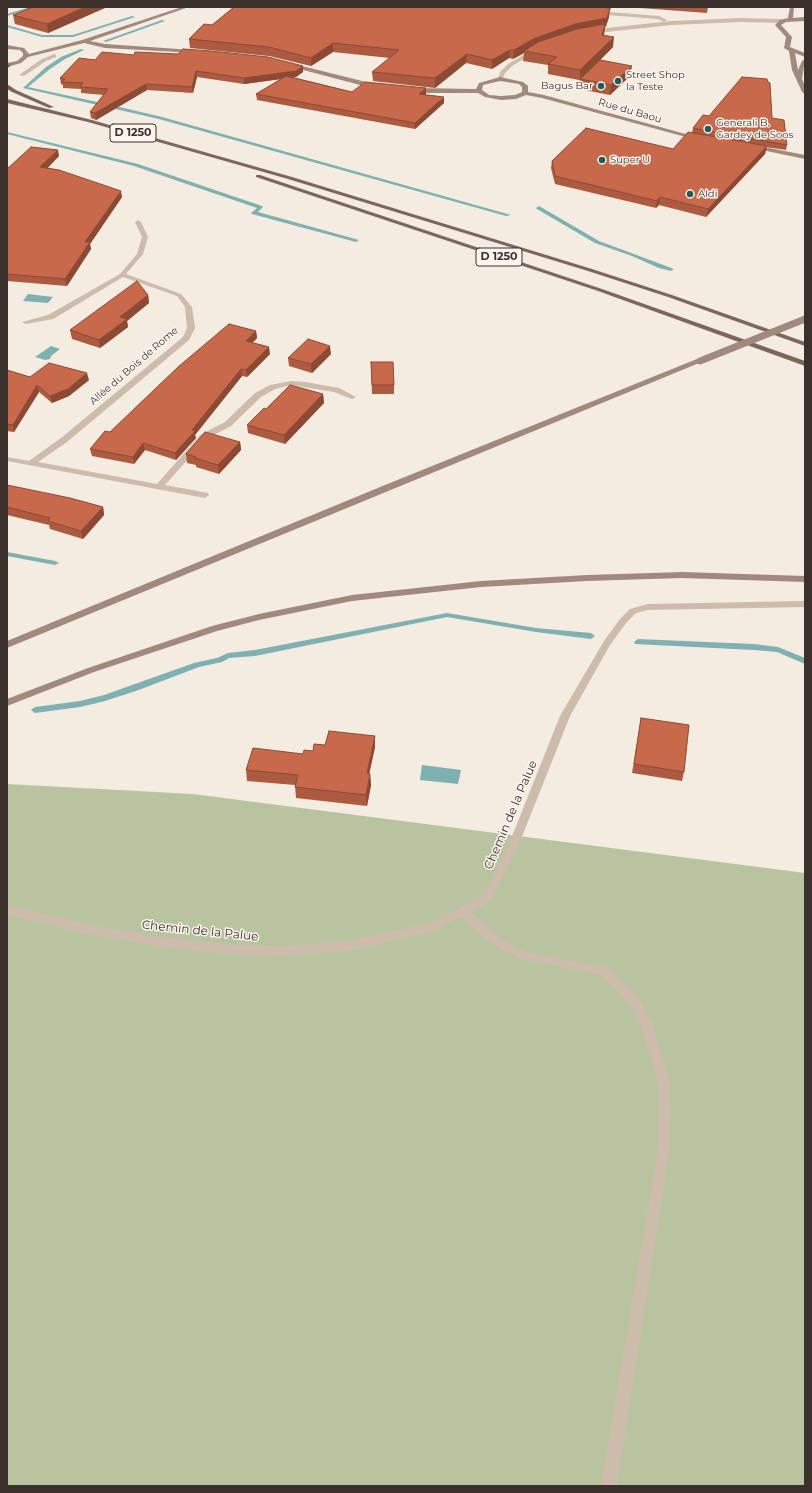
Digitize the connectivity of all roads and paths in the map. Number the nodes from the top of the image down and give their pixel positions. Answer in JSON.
{"nodes":[{"id":1,"x":187,"y":7,"type":"edge"},
{"id":2,"x":792,"y":7,"type":"edge"},
{"id":3,"x":591,"y":13,"type":"edge"},
{"id":4,"x":790,"y":19,"type":"junction"},
{"id":5,"x":805,"y":19,"type":"edge"},
{"id":6,"x":751,"y":20,"type":"junction"},
{"id":7,"x":782,"y":20,"type":"junction"},
{"id":8,"x":672,"y":23,"type":"junction"},
{"id":9,"x":778,"y":27,"type":"junction"},
{"id":10,"x":583,"y":35,"type":"edge"},
{"id":11,"x":84,"y":41,"type":"junction"},
{"id":12,"x":7,"y":47,"type":"edge"},
{"id":13,"x":541,"y":48,"type":"edge"},
{"id":14,"x":22,"y":49,"type":"junction"},
{"id":15,"x":52,"y":49,"type":"junction"},
{"id":16,"x":792,"y":51,"type":"junction"},
{"id":17,"x":196,"y":52,"type":"edge"},
{"id":18,"x":805,"y":55,"type":"edge"},
{"id":19,"x":26,"y":56,"type":"junction"},
{"id":20,"x":54,"y":56,"type":"dead end"},
{"id":21,"x":805,"y":61,"type":"edge"},
{"id":22,"x":19,"y":62,"type":"junction"},
{"id":23,"x":282,"y":63,"type":"edge"},
{"id":24,"x":36,"y":65,"type":"junction"},
{"id":25,"x":7,"y":66,"type":"edge"},
{"id":26,"x":22,"y":75,"type":"dead end"},
{"id":27,"x":500,"y":79,"type":"junction"},
{"id":28,"x":799,"y":80,"type":"junction"},
{"id":29,"x":7,"y":86,"type":"edge"},
{"id":30,"x":386,"y":87,"type":"edge"},
{"id":31,"x":407,"y":89,"type":"edge"},
{"id":32,"x":479,"y":91,"type":"junction"},
{"id":33,"x":805,"y":92,"type":"edge"},
{"id":34,"x":525,"y":93,"type":"junction"},
{"id":35,"x":7,"y":101,"type":"edge"},
{"id":36,"x":83,"y":120,"type":"junction"},
{"id":37,"x":704,"y":140,"type":"edge"},
{"id":38,"x":193,"y":151,"type":"junction"},
{"id":39,"x":805,"y":157,"type":"edge"},
{"id":40,"x":805,"y":163,"type":"edge"},
{"id":41,"x":138,"y":222,"type":"dead end"},
{"id":42,"x":122,"y":275,"type":"junction"},
{"id":43,"x":805,"y":319,"type":"edge"},
{"id":44,"x":26,"y":322,"type":"dead end"},
{"id":45,"x":805,"y":344,"type":"edge"},
{"id":46,"x":805,"y":364,"type":"edge"},
{"id":47,"x":352,"y":397,"type":"dead end"},
{"id":48,"x":7,"y":459,"type":"edge"},
{"id":49,"x":31,"y":462,"type":"junction"},
{"id":50,"x":159,"y":486,"type":"junction"},
{"id":51,"x":205,"y":495,"type":"dead end"},
{"id":52,"x":805,"y":579,"type":"edge"},
{"id":53,"x":805,"y":604,"type":"edge"},
{"id":54,"x":7,"y":645,"type":"edge"},
{"id":55,"x":7,"y":703,"type":"edge"},
{"id":56,"x":7,"y":910,"type":"edge"},
{"id":57,"x":463,"y":912,"type":"junction"},
{"id":58,"x":609,"y":1486,"type":"edge"}],
"edges":[{"from":1,"to":11,"type":"street"},
{"from":2,"to":4,"type":"street"},
{"from":3,"to":8,"type":"street"},
{"from":4,"to":5,"type":"street"},
{"from":4,"to":7,"type":"street"},
{"from":6,"to":7,"type":"street"},
{"from":6,"to":8,"type":"street"},
{"from":6,"to":9,"type":"street"},
{"from":7,"to":9,"type":"street"},
{"from":8,"to":10,"type":"street"},
{"from":9,"to":16,"type":"street"},
{"from":11,"to":15,"type":"street"},
{"from":11,"to":17,"type":"street"},
{"from":12,"to":14,"type":"street"},
{"from":13,"to":27,"type":"street"},
{"from":14,"to":15,"type":"street"},
{"from":14,"to":19,"type":"street"},
{"from":15,"to":19,"type":"street"},
{"from":16,"to":18,"type":"street"},
{"from":16,"to":28,"type":"street"},
{"from":19,"to":22,"type":"street"},
{"from":20,"to":24,"type":"street"},
{"from":21,"to":28,"type":"street"},
{"from":22,"to":24,"type":"street"},
{"from":22,"to":25,"type":"street"},
{"from":23,"to":30,"type":"street"},
{"from":24,"to":26,"type":"street"},
{"from":27,"to":32,"type":"street"},
{"from":27,"to":34,"type":"street"},
{"from":28,"to":33,"type":"street"},
{"from":29,"to":36,"type":"main road"},
{"from":31,"to":32,"type":"street"},
{"from":32,"to":34,"type":"street"},
{"from":34,"to":37,"type":"street","name":"Rue du Baou"},
{"from":35,"to":36,"type":"main road","number":"D 1250"},
{"from":36,"to":38,"type":"main road","number":"D 1250"},
{"from":38,"to":45,"type":"main road","number":"D 1250"},
{"from":38,"to":46,"type":"main road","number":"D 1250"},
{"from":39,"to":40,"type":"street"},
{"from":41,"to":42,"type":"street"},
{"from":42,"to":44,"type":"street"},
{"from":42,"to":49,"type":"street","name":"Allée du Bois de Rome"},
{"from":43,"to":54,"type":"street","bridge":true},
{"from":47,"to":50,"type":"street"},
{"from":48,"to":49,"type":"street"},
{"from":49,"to":50,"type":"street"},
{"from":50,"to":51,"type":"street"},
{"from":52,"to":55,"type":"street"},
{"from":53,"to":57,"type":"street","name":"Chemin de la Palue"},
{"from":56,"to":57,"type":"street","name":"Chemin de la Palue"},
{"from":57,"to":58,"type":"street"}]}
